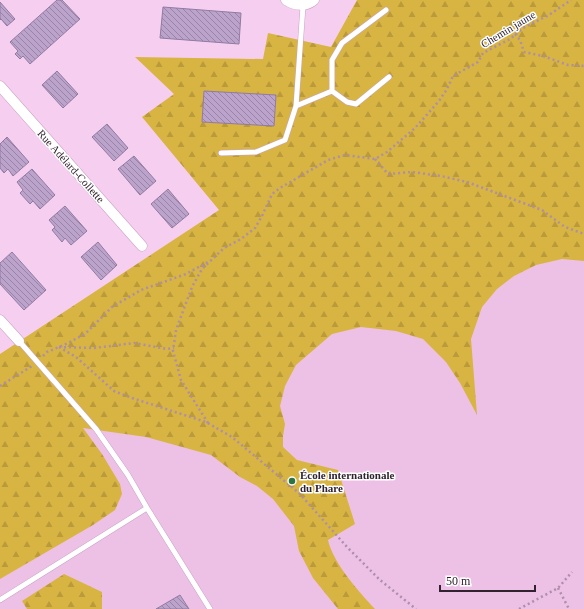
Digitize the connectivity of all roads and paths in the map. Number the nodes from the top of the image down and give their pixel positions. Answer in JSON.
{"nodes":[{"id":1,"x":286,"y":0,"type":"edge"},
{"id":2,"x":314,"y":0,"type":"edge"},
{"id":3,"x":571,"y":0,"type":"edge"},
{"id":4,"x":302,"y":6,"type":"junction"},
{"id":5,"x":386,"y":10,"type":"dead end"},
{"id":6,"x":516,"y":34,"type":"junction"},
{"id":7,"x":584,"y":66,"type":"edge"},
{"id":8,"x":389,"y":77,"type":"dead end"},
{"id":9,"x":0,"y":86,"type":"edge"},
{"id":10,"x":332,"y":91,"type":"junction"},
{"id":11,"x":296,"y":106,"type":"junction"},
{"id":12,"x":221,"y":153,"type":"dead end"},
{"id":13,"x":375,"y":159,"type":"junction"},
{"id":14,"x":584,"y":234,"type":"edge"},
{"id":15,"x":142,"y":246,"type":"dead end"},
{"id":16,"x":210,"y":261,"type":"junction"},
{"id":17,"x":0,"y":320,"type":"edge"},
{"id":18,"x":19,"y":341,"type":"joint"},
{"id":19,"x":58,"y":347,"type":"junction"},
{"id":20,"x":174,"y":348,"type":"junction"},
{"id":21,"x":37,"y":362,"type":"junction"},
{"id":22,"x":0,"y":386,"type":"edge"},
{"id":23,"x":208,"y":423,"type":"junction"},
{"id":24,"x":147,"y":508,"type":"junction"},
{"id":25,"x":572,"y":572,"type":"dead end"},
{"id":26,"x":558,"y":588,"type":"junction"},
{"id":27,"x":0,"y":600,"type":"edge"},
{"id":28,"x":210,"y":609,"type":"edge"},
{"id":29,"x":416,"y":609,"type":"edge"},
{"id":30,"x":519,"y":609,"type":"edge"},
{"id":31,"x":569,"y":609,"type":"edge"}],
"edges":[{"from":1,"to":4,"type":"street"},
{"from":2,"to":4,"type":"street"},
{"from":3,"to":6,"type":"path","name":"Chemin jaune"},
{"from":4,"to":11,"type":"lane"},
{"from":5,"to":10,"type":"lane"},
{"from":6,"to":7,"type":"path"},
{"from":6,"to":13,"type":"path","name":"Chemin jaune"},
{"from":8,"to":10,"type":"lane"},
{"from":9,"to":15,"type":"street","name":"Rue Adélard-Collette"},
{"from":10,"to":11,"type":"lane"},
{"from":11,"to":12,"type":"lane"},
{"from":13,"to":14,"type":"path"},
{"from":13,"to":16,"type":"path"},
{"from":16,"to":19,"type":"path"},
{"from":16,"to":20,"type":"path"},
{"from":17,"to":18,"type":"street"},
{"from":18,"to":21,"type":"lane"},
{"from":19,"to":20,"type":"path"},
{"from":19,"to":21,"type":"path"},
{"from":19,"to":23,"type":"path"},
{"from":20,"to":23,"type":"path"},
{"from":21,"to":22,"type":"path"},
{"from":21,"to":24,"type":"lane"},
{"from":23,"to":29,"type":"path"},
{"from":24,"to":27,"type":"lane"},
{"from":24,"to":28,"type":"lane"},
{"from":25,"to":26,"type":"path"},
{"from":26,"to":30,"type":"path"},
{"from":26,"to":31,"type":"path"}]}
